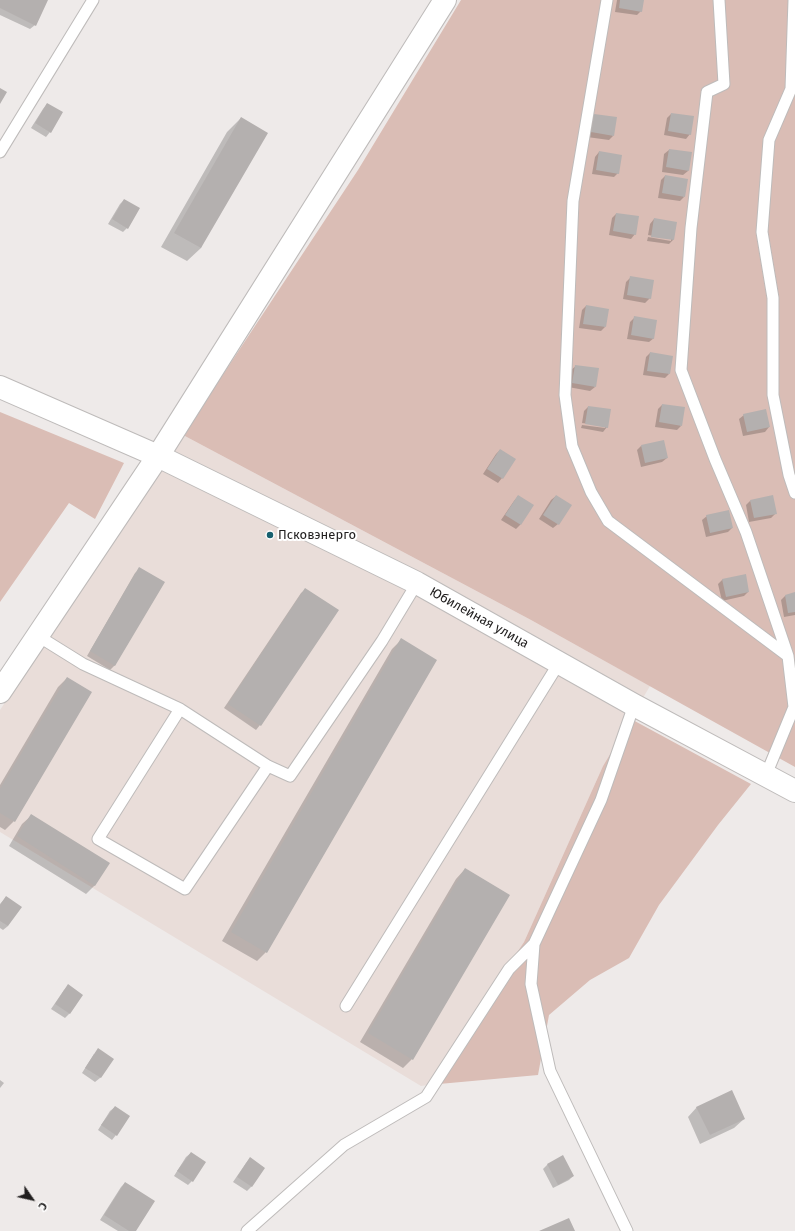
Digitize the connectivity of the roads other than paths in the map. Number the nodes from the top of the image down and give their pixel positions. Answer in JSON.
{"nodes":[{"id":1,"x":93,"y":0,"type":"edge"},
{"id":2,"x":445,"y":0,"type":"edge"},
{"id":3,"x":607,"y":0,"type":"edge"},
{"id":4,"x":719,"y":0,"type":"edge"},
{"id":5,"x":794,"y":0,"type":"edge"},
{"id":6,"x":793,"y":88,"type":"edge"},
{"id":7,"x":0,"y":152,"type":"edge"},
{"id":8,"x":0,"y":387,"type":"edge"},
{"id":9,"x":158,"y":456,"type":"junction"},
{"id":10,"x":795,"y":493,"type":"edge"},
{"id":11,"x":418,"y":583,"type":"junction"},
{"id":12,"x":38,"y":636,"type":"junction"},
{"id":13,"x":788,"y":656,"type":"junction"},
{"id":14,"x":559,"y":663,"type":"junction"},
{"id":15,"x":0,"y":692,"type":"edge"},
{"id":16,"x":634,"y":705,"type":"junction"},
{"id":17,"x":794,"y":707,"type":"edge"},
{"id":18,"x":180,"y":709,"type":"junction"},
{"id":19,"x":268,"y":766,"type":"junction"},
{"id":20,"x":766,"y":775,"type":"junction"},
{"id":21,"x":795,"y":791,"type":"edge"},
{"id":22,"x":534,"y":944,"type":"junction"},
{"id":23,"x":346,"y":1006,"type":"dead end"},
{"id":24,"x":247,"y":1231,"type":"edge"},
{"id":25,"x":628,"y":1231,"type":"edge"}],
"edges":[{"from":1,"to":7,"type":"lane"},
{"from":2,"to":9,"type":"street"},
{"from":3,"to":13,"type":"lane"},
{"from":4,"to":13,"type":"lane"},
{"from":5,"to":6,"type":"lane"},
{"from":6,"to":10,"type":"lane"},
{"from":8,"to":9,"type":"street","name":"Юбилейная улица"},
{"from":9,"to":11,"type":"street","name":"Юбилейная улица"},
{"from":9,"to":12,"type":"street"},
{"from":11,"to":14,"type":"street","name":"Юбилейная улица"},
{"from":11,"to":19,"type":"lane"},
{"from":12,"to":15,"type":"street"},
{"from":12,"to":18,"type":"lane"},
{"from":13,"to":17,"type":"lane"},
{"from":14,"to":16,"type":"street","name":"Юбилейная улица"},
{"from":14,"to":23,"type":"lane"},
{"from":16,"to":20,"type":"street","name":"Юбилейная улица"},
{"from":16,"to":22,"type":"lane"},
{"from":17,"to":20,"type":"lane"},
{"from":18,"to":19,"type":"lane"},
{"from":18,"to":19,"type":"lane"},
{"from":20,"to":21,"type":"street","name":"Юбилейная улица"},
{"from":22,"to":24,"type":"lane"},
{"from":22,"to":25,"type":"lane"}]}
